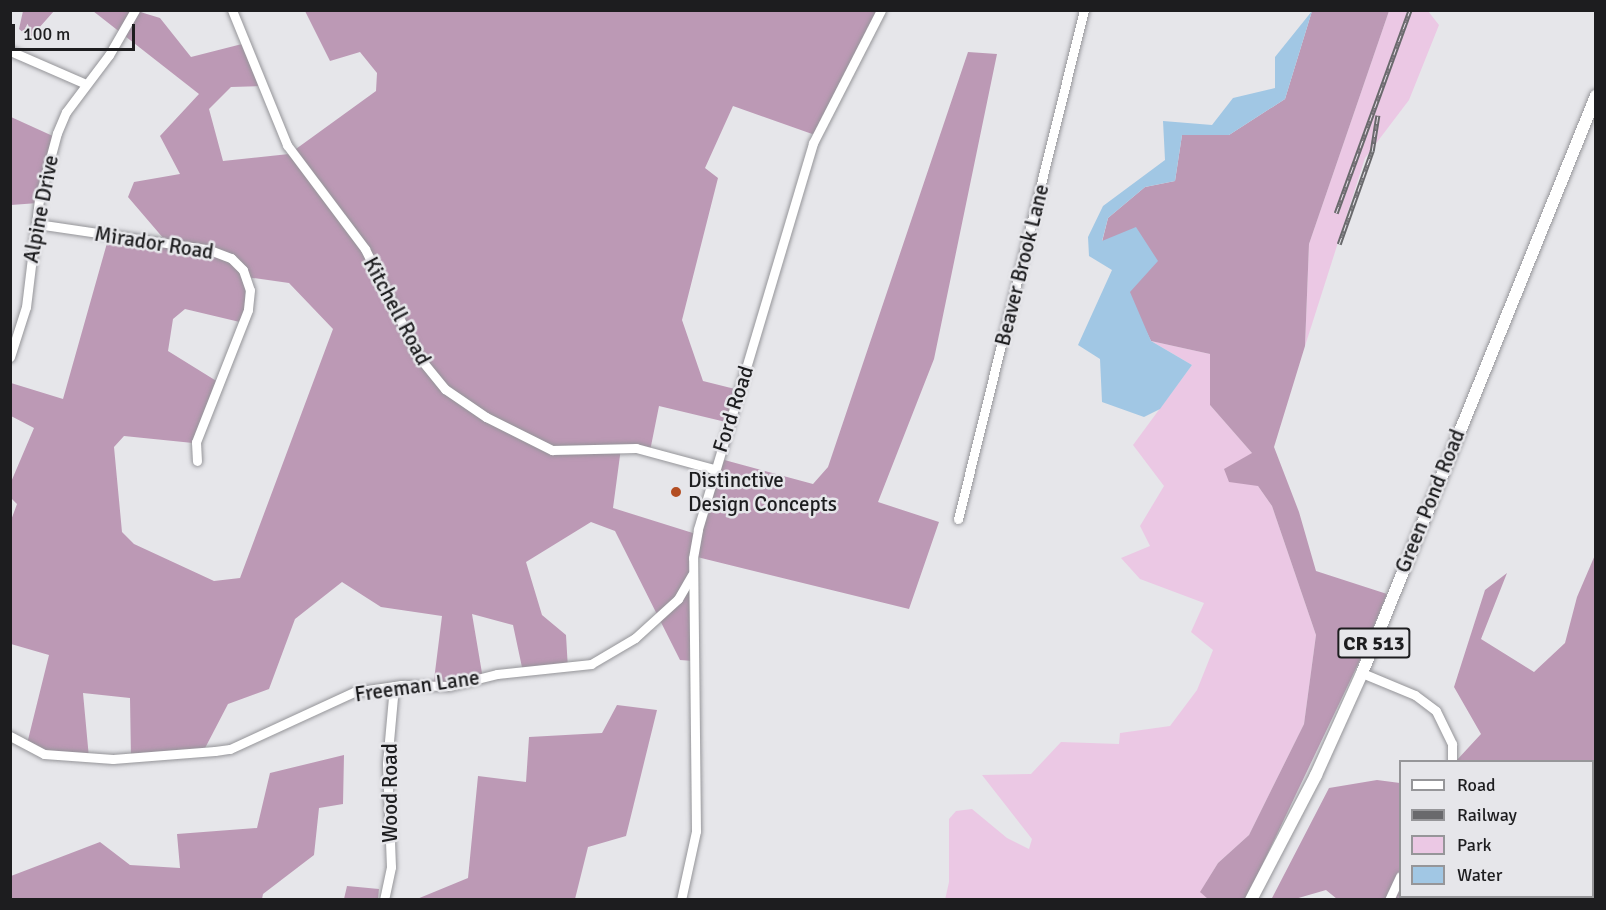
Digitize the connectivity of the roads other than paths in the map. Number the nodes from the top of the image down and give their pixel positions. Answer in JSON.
{"nodes":[{"id":1,"x":135,"y":10,"type":"edge"},
{"id":2,"x":232,"y":10,"type":"edge"},
{"id":3,"x":881,"y":10,"type":"edge"},
{"id":4,"x":1084,"y":10,"type":"edge"},
{"id":5,"x":10,"y":51,"type":"edge"},
{"id":6,"x":86,"y":84,"type":"junction"},
{"id":7,"x":1596,"y":96,"type":"edge"},
{"id":8,"x":37,"y":224,"type":"junction"},
{"id":9,"x":10,"y":357,"type":"edge"},
{"id":10,"x":197,"y":461,"type":"dead end"},
{"id":11,"x":714,"y":469,"type":"junction"},
{"id":12,"x":958,"y":519,"type":"dead end"},
{"id":13,"x":693,"y":573,"type":"junction"},
{"id":14,"x":1362,"y":673,"type":"junction"},
{"id":15,"x":394,"y":686,"type":"junction"},
{"id":16,"x":10,"y":736,"type":"edge"},
{"id":17,"x":1452,"y":760,"type":"edge"},
{"id":18,"x":1399,"y":880,"type":"edge"},
{"id":19,"x":384,"y":900,"type":"edge"},
{"id":20,"x":681,"y":900,"type":"edge"},
{"id":21,"x":1251,"y":900,"type":"edge"},
{"id":22,"x":1389,"y":900,"type":"edge"}],
"edges":[{"from":1,"to":6,"type":"street","name":"Alpine Drive"},
{"from":2,"to":11,"type":"street","name":"Kitchell Road"},
{"from":3,"to":11,"type":"street","name":"Ford Road"},
{"from":4,"to":12,"type":"street","name":"Beaver Brook Lane"},
{"from":5,"to":6,"type":"street"},
{"from":6,"to":8,"type":"street","name":"Alpine Drive"},
{"from":7,"to":14,"type":"main road","name":"Green Pond Road","number":"CR 513"},
{"from":8,"to":9,"type":"street","name":"Alpine Drive"},
{"from":8,"to":10,"type":"street","name":"Mirador Road"},
{"from":11,"to":13,"type":"street","name":"Ford Road"},
{"from":13,"to":15,"type":"street","name":"Freeman Lane"},
{"from":13,"to":20,"type":"street","name":"Ford Road"},
{"from":14,"to":17,"type":"street"},
{"from":14,"to":21,"type":"main road","name":"Green Pond Road","number":"CR 513"},
{"from":15,"to":16,"type":"street","name":"Freeman Lane"},
{"from":15,"to":19,"type":"street","name":"Wood Road"},
{"from":18,"to":22,"type":"street"}]}
